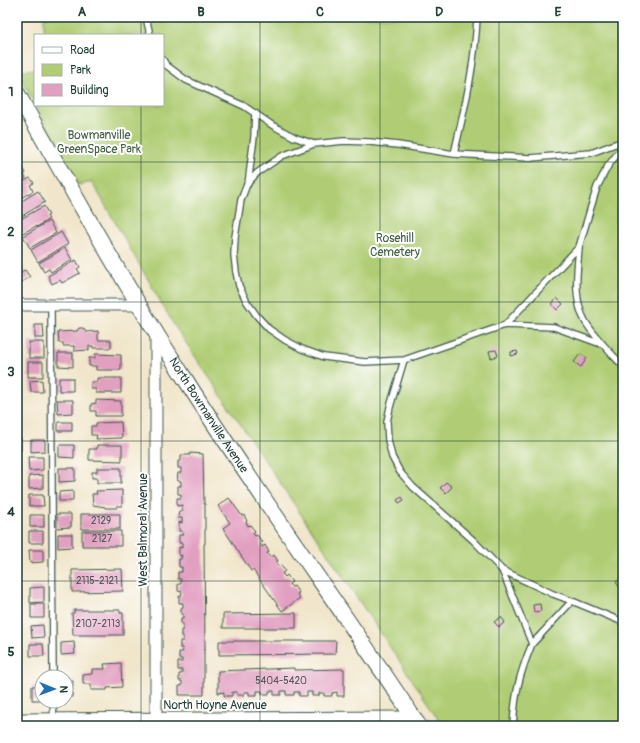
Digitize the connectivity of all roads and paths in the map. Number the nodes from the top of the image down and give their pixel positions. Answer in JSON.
{"nodes":[{"id":1,"x":146,"y":17,"type":"edge"},
{"id":2,"x":477,"y":17,"type":"edge"},
{"id":3,"x":150,"y":34,"type":"edge"},
{"id":4,"x":164,"y":62,"type":"edge"},
{"id":5,"x":17,"y":93,"type":"edge"},
{"id":6,"x":255,"y":113,"type":"junction"},
{"id":7,"x":623,"y":141,"type":"edge"},
{"id":8,"x":314,"y":144,"type":"junction"},
{"id":9,"x":623,"y":148,"type":"edge"},
{"id":10,"x":454,"y":154,"type":"junction"},
{"id":11,"x":248,"y":184,"type":"junction"},
{"id":12,"x":579,"y":247,"type":"junction"},
{"id":13,"x":17,"y":305,"type":"edge"},
{"id":14,"x":51,"y":305,"type":"junction"},
{"id":15,"x":139,"y":305,"type":"junction"},
{"id":16,"x":505,"y":325,"type":"junction"},
{"id":17,"x":156,"y":334,"type":"junction"},
{"id":18,"x":602,"y":344,"type":"junction"},
{"id":19,"x":404,"y":360,"type":"junction"},
{"id":20,"x":623,"y":366,"type":"edge"},
{"id":21,"x":502,"y":570,"type":"junction"},
{"id":22,"x":572,"y":601,"type":"junction"},
{"id":23,"x":623,"y":622,"type":"edge"},
{"id":24,"x":532,"y":644,"type":"junction"},
{"id":25,"x":53,"y":669,"type":"edge"},
{"id":26,"x":53,"y":709,"type":"edge"},
{"id":27,"x":17,"y":719,"type":"edge"},
{"id":28,"x":365,"y":721,"type":"edge"},
{"id":29,"x":416,"y":721,"type":"edge"},
{"id":30,"x":54,"y":722,"type":"edge"},
{"id":31,"x":156,"y":722,"type":"edge"},
{"id":32,"x":514,"y":726,"type":"edge"}],
"edges":[{"from":1,"to":3,"type":"lane"},
{"from":2,"to":10,"type":"lane"},
{"from":4,"to":6,"type":"lane"},
{"from":5,"to":15,"type":"street","name":"North Bowmanville Avenue"},
{"from":6,"to":8,"type":"lane"},
{"from":6,"to":11,"type":"lane"},
{"from":7,"to":10,"type":"lane"},
{"from":8,"to":10,"type":"lane"},
{"from":8,"to":11,"type":"lane"},
{"from":9,"to":12,"type":"lane"},
{"from":11,"to":19,"type":"lane"},
{"from":12,"to":16,"type":"lane"},
{"from":12,"to":18,"type":"lane"},
{"from":13,"to":14,"type":"street"},
{"from":14,"to":15,"type":"street"},
{"from":14,"to":25,"type":"lane"},
{"from":15,"to":17,"type":"street","name":"North Bowmanville Avenue"},
{"from":16,"to":18,"type":"lane"},
{"from":16,"to":19,"type":"lane"},
{"from":17,"to":29,"type":"street","name":"North Bowmanville Avenue"},
{"from":17,"to":31,"type":"street","name":"West Balmoral Avenue"},
{"from":18,"to":20,"type":"lane"},
{"from":19,"to":21,"type":"lane"},
{"from":21,"to":22,"type":"lane"},
{"from":21,"to":24,"type":"lane"},
{"from":22,"to":23,"type":"lane"},
{"from":22,"to":24,"type":"lane"},
{"from":24,"to":32,"type":"lane"},
{"from":26,"to":30,"type":"lane"},
{"from":27,"to":30,"type":"street","name":"North Hoyne Avenue"},
{"from":28,"to":29,"type":"street","name":"North Hoyne Avenue"},
{"from":28,"to":31,"type":"street","name":"North Hoyne Avenue"},
{"from":30,"to":31,"type":"street","name":"North Hoyne Avenue"}]}
